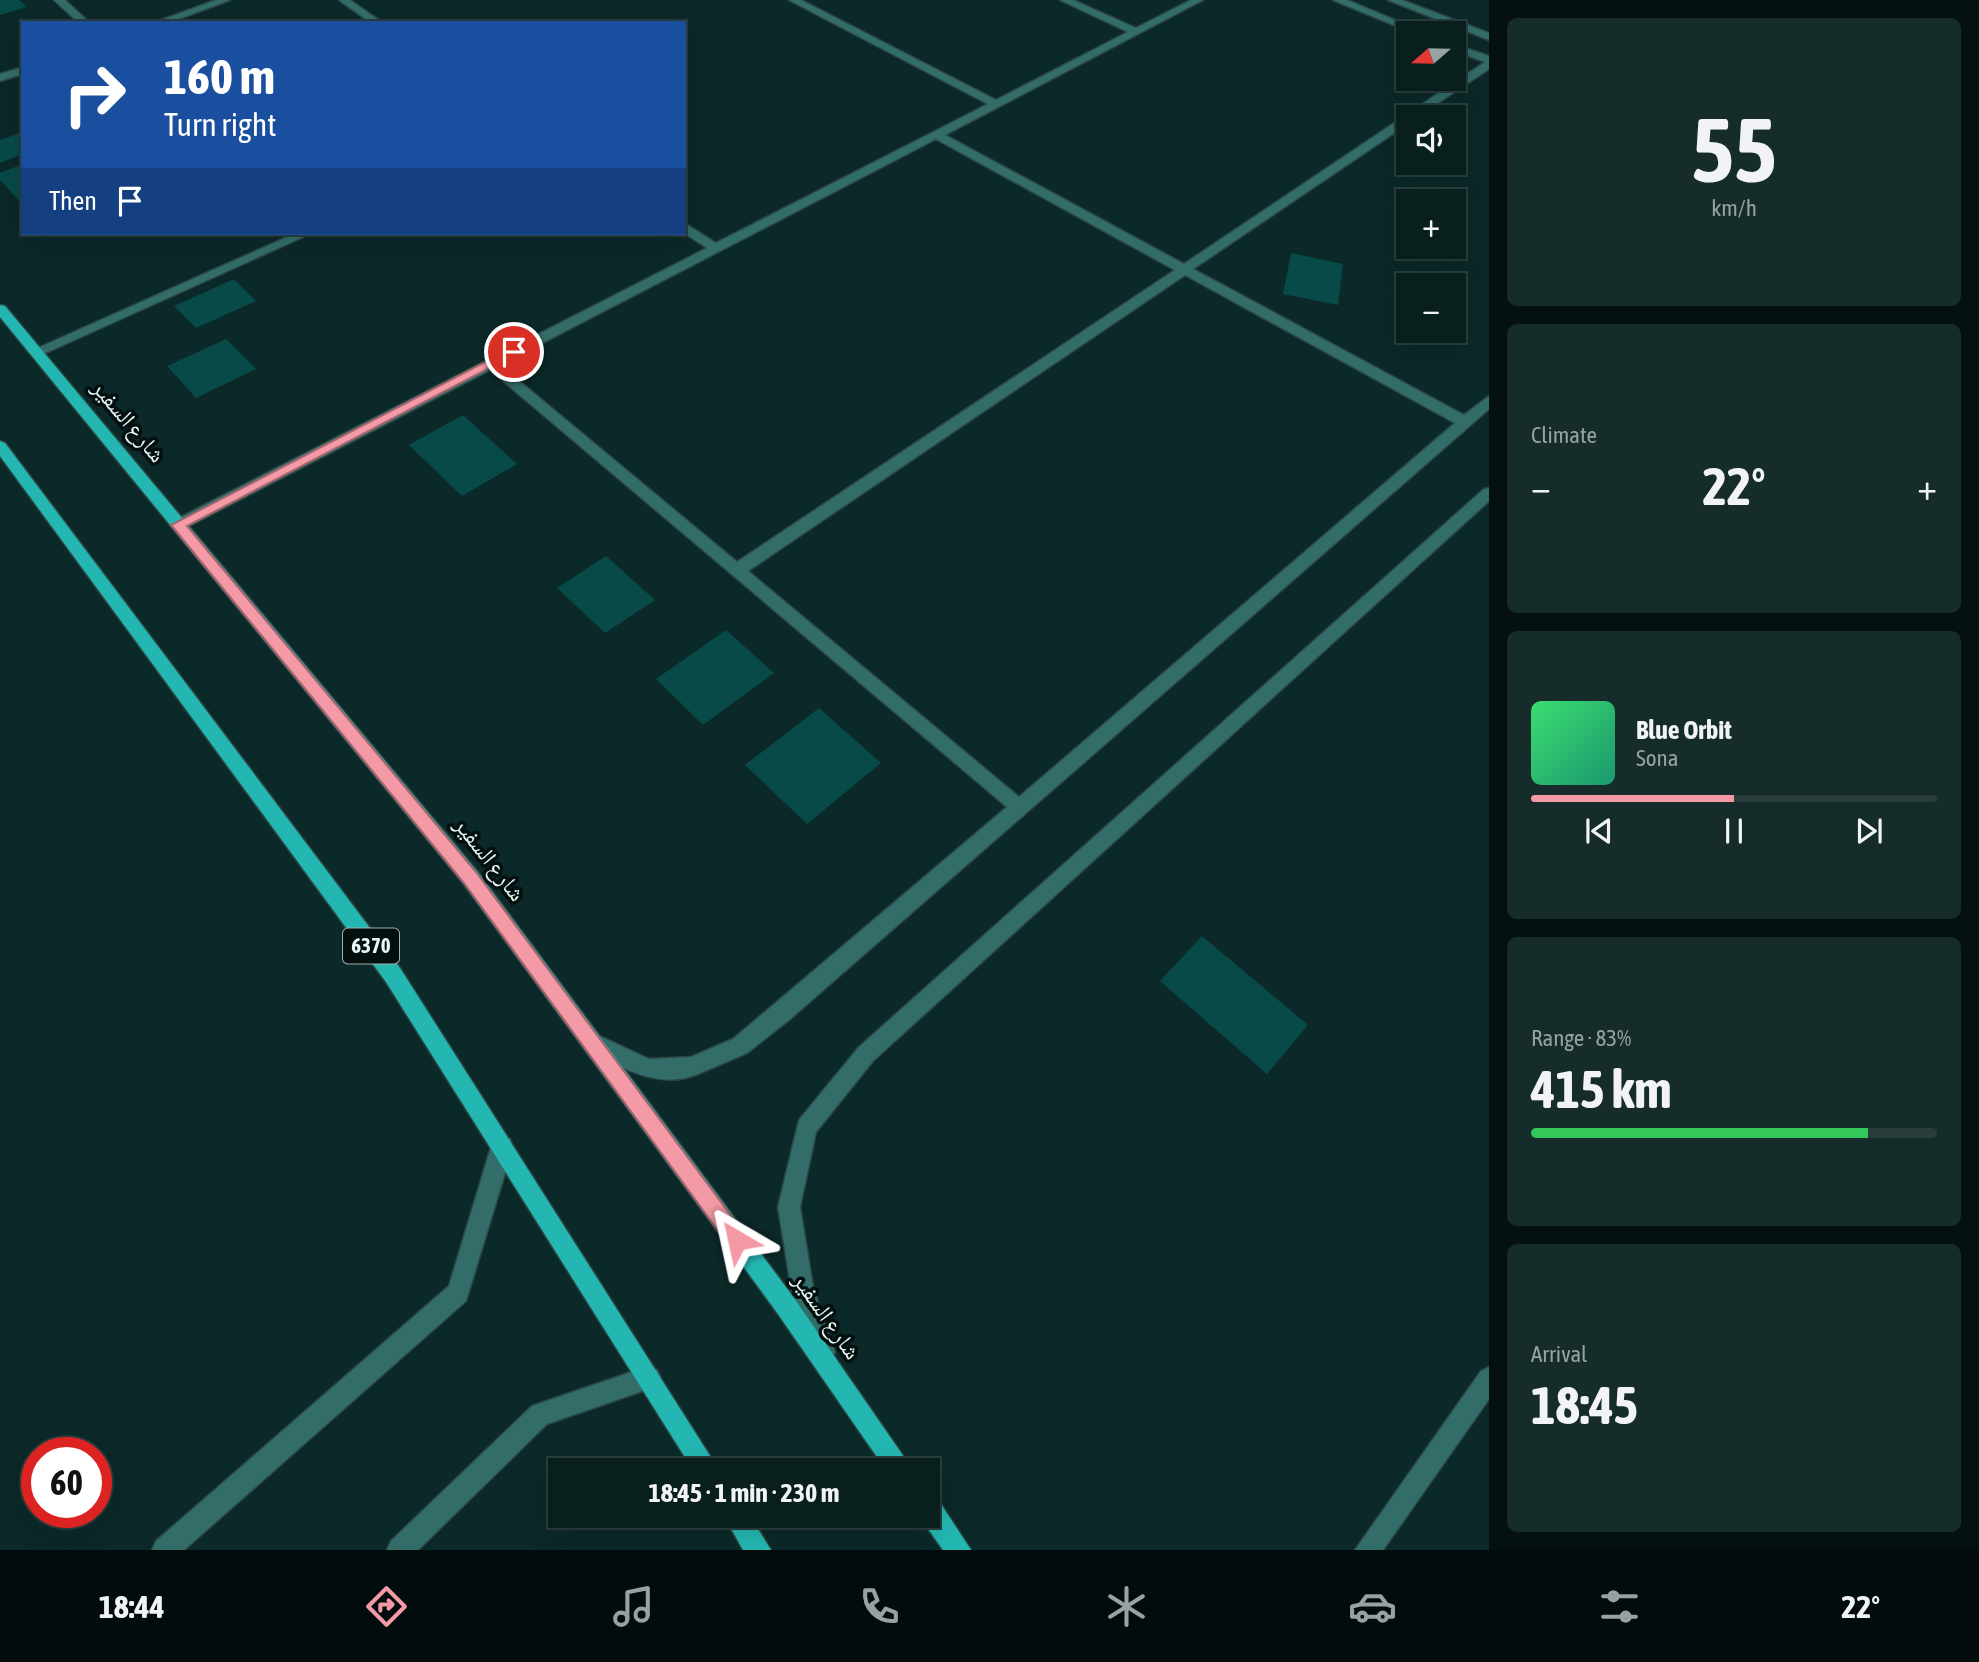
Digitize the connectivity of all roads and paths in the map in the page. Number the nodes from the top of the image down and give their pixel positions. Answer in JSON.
{"nodes":[{"id":1,"x":59,"y":0,"type":"edge"},
{"id":2,"x":225,"y":0,"type":"edge"},
{"id":3,"x":344,"y":0,"type":"edge"},
{"id":4,"x":794,"y":0,"type":"edge"},
{"id":5,"x":1065,"y":0,"type":"edge"},
{"id":6,"x":1198,"y":0,"type":"edge"},
{"id":7,"x":1338,"y":0,"type":"edge"},
{"id":8,"x":1394,"y":0,"type":"edge"},
{"id":9,"x":83,"y":21,"type":"edge"},
{"id":10,"x":164,"y":21,"type":"edge"},
{"id":11,"x":375,"y":21,"type":"edge"},
{"id":12,"x":1396,"y":23,"type":"edge"},
{"id":13,"x":1136,"y":32,"type":"junction"},
{"id":14,"x":1489,"y":37,"type":"edge"},
{"id":15,"x":1466,"y":52,"type":"edge"},
{"id":16,"x":1489,"y":62,"type":"edge"},
{"id":17,"x":21,"y":71,"type":"edge"},
{"id":18,"x":0,"y":78,"type":"edge"},
{"id":19,"x":996,"y":104,"type":"junction"},
{"id":20,"x":1428,"y":105,"type":"edge"},
{"id":21,"x":1396,"y":127,"type":"edge"},
{"id":22,"x":937,"y":135,"type":"junction"},
{"id":23,"x":686,"y":228,"type":"edge"},
{"id":24,"x":301,"y":235,"type":"edge"},
{"id":25,"x":716,"y":248,"type":"junction"},
{"id":26,"x":1184,"y":270,"type":"junction"},
{"id":27,"x":0,"y":309,"type":"edge"},
{"id":28,"x":36,"y":352,"type":"junction"},
{"id":29,"x":491,"y":364,"type":"junction"},
{"id":30,"x":1489,"y":401,"type":"edge"},
{"id":31,"x":1465,"y":422,"type":"junction"},
{"id":32,"x":0,"y":446,"type":"edge"},
{"id":33,"x":1489,"y":493,"type":"edge"},
{"id":34,"x":178,"y":525,"type":"junction"},
{"id":35,"x":737,"y":570,"type":"junction"},
{"id":36,"x":1020,"y":808,"type":"junction"},
{"id":37,"x":592,"y":1042,"type":"junction"},
{"id":38,"x":502,"y":1147,"type":"junction"},
{"id":39,"x":827,"y":1366,"type":"junction"},
{"id":40,"x":649,"y":1378,"type":"junction"},
{"id":41,"x":1489,"y":1379,"type":"edge"},
{"id":42,"x":699,"y":1458,"type":"edge"},
{"id":43,"x":892,"y":1458,"type":"edge"},
{"id":44,"x":940,"y":1524,"type":"edge"},
{"id":45,"x":744,"y":1528,"type":"edge"},
{"id":46,"x":165,"y":1550,"type":"edge"},
{"id":47,"x":400,"y":1550,"type":"edge"},
{"id":48,"x":758,"y":1550,"type":"edge"},
{"id":49,"x":958,"y":1550,"type":"edge"},
{"id":50,"x":1368,"y":1550,"type":"edge"}],
"edges":[{"from":1,"to":9,"type":"street"},
{"from":2,"to":10,"type":"street"},
{"from":3,"to":11,"type":"street"},
{"from":4,"to":19,"type":"street"},
{"from":5,"to":13,"type":"street"},
{"from":6,"to":13,"type":"street"},
{"from":7,"to":12,"type":"street"},
{"from":8,"to":14,"type":"street"},
{"from":13,"to":19,"type":"street"},
{"from":15,"to":16,"type":"street"},
{"from":16,"to":20,"type":"street"},
{"from":17,"to":18,"type":"street"},
{"from":19,"to":22,"type":"street"},
{"from":21,"to":26,"type":"street"},
{"from":22,"to":25,"type":"street"},
{"from":22,"to":26,"type":"street"},
{"from":23,"to":25,"type":"street"},
{"from":24,"to":28,"type":"street"},
{"from":25,"to":29,"type":"street"},
{"from":26,"to":31,"type":"street"},
{"from":26,"to":35,"type":"street"},
{"from":27,"to":28,"type":"main road","name":"شارع السفير"},
{"from":28,"to":34,"type":"main road","name":"شارع السفير"},
{"from":29,"to":34,"type":"street"},
{"from":29,"to":35,"type":"street"},
{"from":30,"to":31,"type":"street"},
{"from":31,"to":36,"type":"street"},
{"from":32,"to":38,"type":"main road","number":"6370"},
{"from":33,"to":39,"type":"street"},
{"from":34,"to":37,"type":"main road","name":"شارع السفير"},
{"from":35,"to":36,"type":"street"},
{"from":36,"to":37,"type":"street"},
{"from":37,"to":39,"type":"main road","name":"شارع السفير"},
{"from":38,"to":40,"type":"main road","number":"6370"},
{"from":38,"to":46,"type":"street"},
{"from":39,"to":43,"type":"main road","name":"شارع السفير"},
{"from":40,"to":42,"type":"main road","number":"6370"},
{"from":40,"to":47,"type":"street"},
{"from":41,"to":50,"type":"street"},
{"from":44,"to":49,"type":"main road"},
{"from":45,"to":48,"type":"main road"}]}
